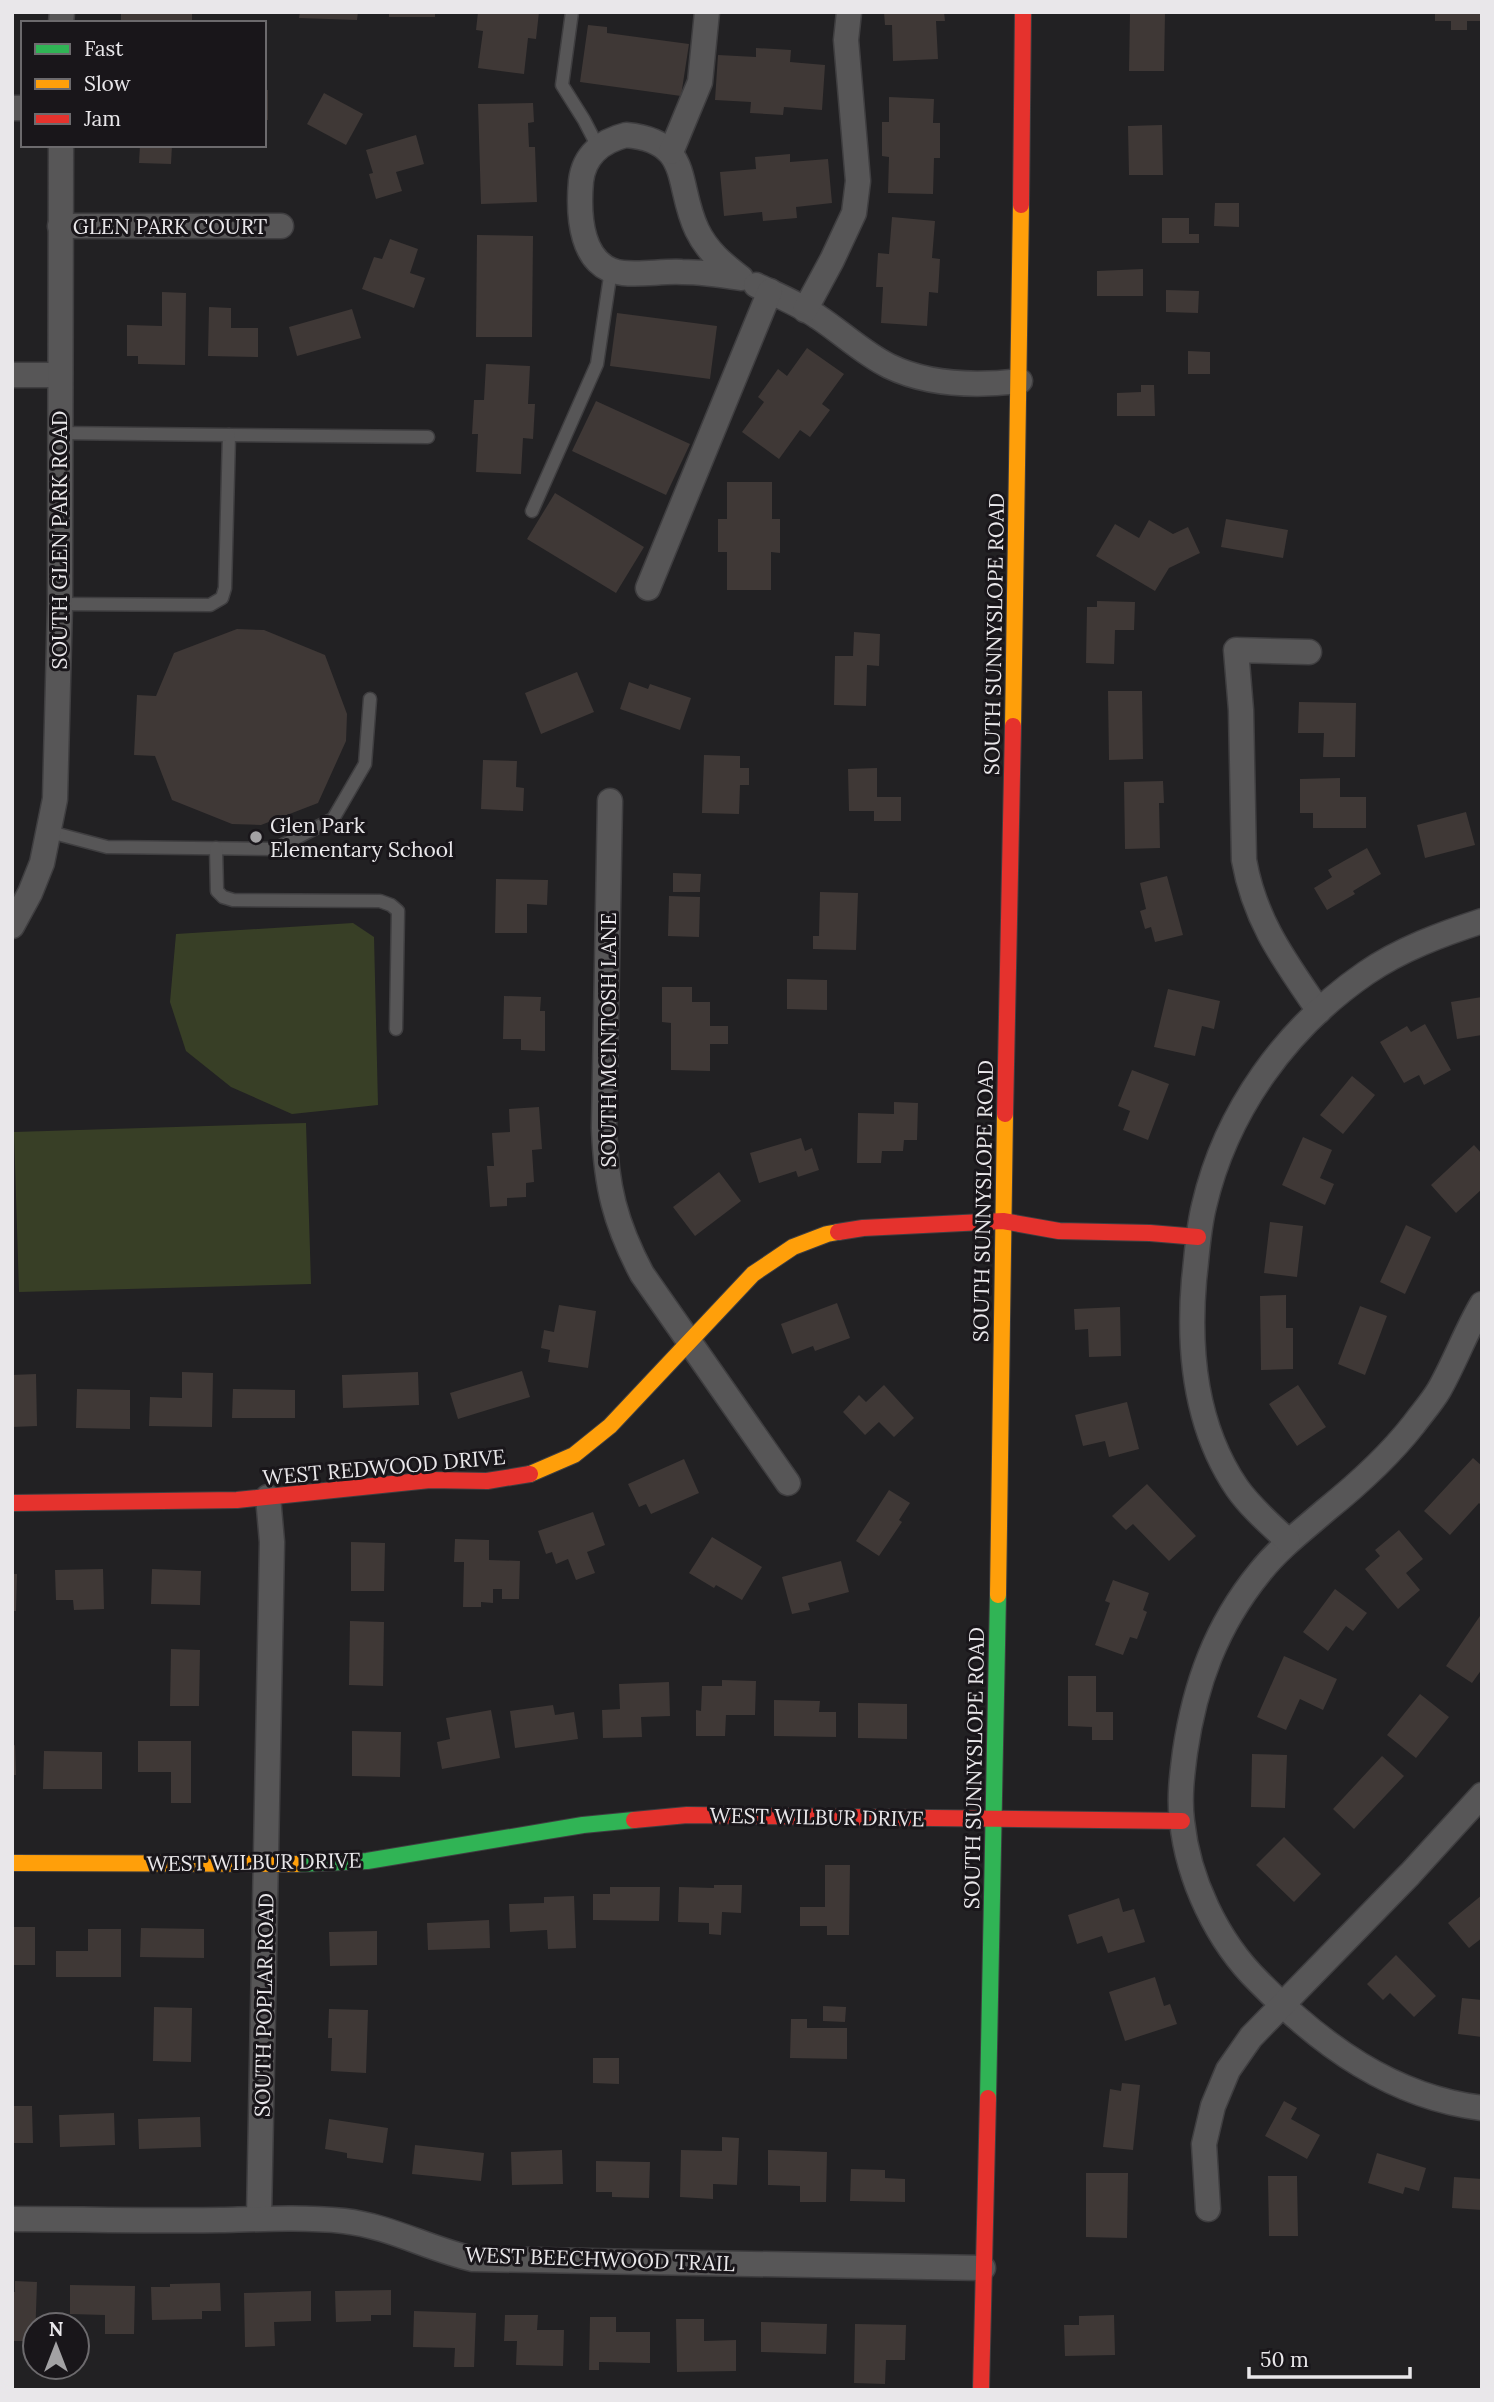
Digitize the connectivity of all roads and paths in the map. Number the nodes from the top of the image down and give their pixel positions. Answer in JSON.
{"nodes":[{"id":1,"x":572,"y":12,"type":"edge"},
{"id":2,"x":707,"y":12,"type":"edge"},
{"id":3,"x":849,"y":12,"type":"edge"},
{"id":4,"x":1023,"y":12,"type":"edge"},
{"id":5,"x":61,"y":147,"type":"edge"},
{"id":6,"x":598,"y":147,"type":"junction"},
{"id":7,"x":671,"y":152,"type":"junction"},
{"id":8,"x":60,"y":226,"type":"junction"},
{"id":9,"x":281,"y":226,"type":"dead end"},
{"id":10,"x":611,"y":270,"type":"junction"},
{"id":11,"x":741,"y":278,"type":"junction"},
{"id":12,"x":770,"y":291,"type":"junction"},
{"id":13,"x":805,"y":310,"type":"junction"},
{"id":14,"x":12,"y":375,"type":"edge"},
{"id":15,"x":60,"y":375,"type":"junction"},
{"id":16,"x":1020,"y":381,"type":"junction"},
{"id":17,"x":60,"y":433,"type":"junction"},
{"id":18,"x":229,"y":435,"type":"junction"},
{"id":19,"x":428,"y":438,"type":"dead end"},
{"id":20,"x":532,"y":511,"type":"dead end"},
{"id":21,"x":648,"y":588,"type":"dead end"},
{"id":22,"x":60,"y":604,"type":"junction"},
{"id":23,"x":1309,"y":652,"type":"dead end"},
{"id":24,"x":370,"y":699,"type":"dead end"},
{"id":25,"x":610,"y":801,"type":"dead end"},
{"id":26,"x":50,"y":832,"type":"junction"},
{"id":27,"x":216,"y":848,"type":"junction"},
{"id":28,"x":1482,"y":921,"type":"edge"},
{"id":29,"x":12,"y":926,"type":"edge"},
{"id":30,"x":1319,"y":1011,"type":"junction"},
{"id":31,"x":396,"y":1029,"type":"dead end"},
{"id":32,"x":1003,"y":1221,"type":"junction"},
{"id":33,"x":1198,"y":1237,"type":"junction"},
{"id":34,"x":1482,"y":1304,"type":"edge"},
{"id":35,"x":688,"y":1342,"type":"junction"},
{"id":36,"x":788,"y":1483,"type":"dead end"},
{"id":37,"x":268,"y":1497,"type":"junction"},
{"id":38,"x":12,"y":1503,"type":"edge"},
{"id":39,"x":1288,"y":1541,"type":"junction"},
{"id":40,"x":1482,"y":1795,"type":"edge"},
{"id":41,"x":995,"y":1819,"type":"junction"},
{"id":42,"x":1182,"y":1821,"type":"junction"},
{"id":43,"x":12,"y":1863,"type":"edge"},
{"id":44,"x":265,"y":1865,"type":"junction"},
{"id":45,"x":1281,"y":2004,"type":"junction"},
{"id":46,"x":1482,"y":2108,"type":"edge"},
{"id":47,"x":1208,"y":2209,"type":"dead end"},
{"id":48,"x":259,"y":2218,"type":"junction"},
{"id":49,"x":12,"y":2219,"type":"edge"},
{"id":50,"x":983,"y":2267,"type":"junction"},
{"id":51,"x":981,"y":2390,"type":"edge"}],
"edges":[{"from":1,"to":6,"type":"lane"},
{"from":2,"to":7,"type":"street"},
{"from":3,"to":13,"type":"street"},
{"from":4,"to":16,"type":"street","name":"SOUTH SUNNYSLOPE ROAD"},
{"from":5,"to":8,"type":"street","name":"SOUTH GLEN PARK ROAD"},
{"from":6,"to":7,"type":"street"},
{"from":6,"to":10,"type":"street"},
{"from":7,"to":11,"type":"street"},
{"from":8,"to":9,"type":"street","name":"GLEN PARK COURT"},
{"from":8,"to":15,"type":"street","name":"SOUTH GLEN PARK ROAD"},
{"from":10,"to":11,"type":"street"},
{"from":10,"to":20,"type":"lane"},
{"from":11,"to":12,"type":"street"},
{"from":12,"to":13,"type":"street"},
{"from":12,"to":21,"type":"street"},
{"from":13,"to":16,"type":"street"},
{"from":14,"to":15,"type":"street"},
{"from":15,"to":17,"type":"street","name":"SOUTH GLEN PARK ROAD"},
{"from":16,"to":32,"type":"street","name":"SOUTH SUNNYSLOPE ROAD"},
{"from":17,"to":18,"type":"lane"},
{"from":17,"to":22,"type":"street","name":"SOUTH GLEN PARK ROAD"},
{"from":18,"to":19,"type":"lane"},
{"from":18,"to":22,"type":"lane"},
{"from":22,"to":26,"type":"street","name":"SOUTH GLEN PARK ROAD"},
{"from":23,"to":30,"type":"street"},
{"from":24,"to":27,"type":"lane"},
{"from":25,"to":35,"type":"street","name":"SOUTH MCINTOSH LANE"},
{"from":26,"to":27,"type":"lane"},
{"from":26,"to":29,"type":"street","name":"SOUTH GLEN PARK ROAD"},
{"from":27,"to":31,"type":"lane"},
{"from":28,"to":30,"type":"street"},
{"from":30,"to":33,"type":"street"},
{"from":32,"to":33,"type":"street","name":"WEST REDWOOD DRIVE"},
{"from":32,"to":35,"type":"street","name":"WEST REDWOOD DRIVE"},
{"from":32,"to":41,"type":"street","name":"SOUTH SUNNYSLOPE ROAD"},
{"from":33,"to":39,"type":"street"},
{"from":34,"to":39,"type":"street"},
{"from":35,"to":36,"type":"street","name":"SOUTH MCINTOSH LANE"},
{"from":35,"to":37,"type":"street","name":"WEST REDWOOD DRIVE"},
{"from":37,"to":38,"type":"street","name":"WEST REDWOOD DRIVE"},
{"from":37,"to":44,"type":"street","name":"SOUTH POPLAR ROAD"},
{"from":39,"to":42,"type":"street"},
{"from":40,"to":45,"type":"street"},
{"from":41,"to":42,"type":"street","name":"WEST WILBUR DRIVE"},
{"from":41,"to":44,"type":"street","name":"WEST WILBUR DRIVE"},
{"from":41,"to":50,"type":"street","name":"SOUTH SUNNYSLOPE ROAD"},
{"from":42,"to":45,"type":"street"},
{"from":43,"to":44,"type":"street","name":"WEST WILBUR DRIVE"},
{"from":44,"to":48,"type":"street","name":"SOUTH POPLAR ROAD"},
{"from":45,"to":46,"type":"street"},
{"from":45,"to":47,"type":"street"},
{"from":48,"to":49,"type":"street","name":"WEST BEECHWOOD TRAIL"},
{"from":48,"to":50,"type":"street","name":"WEST BEECHWOOD TRAIL"},
{"from":50,"to":51,"type":"street","name":"SOUTH SUNNYSLOPE ROAD"}]}
